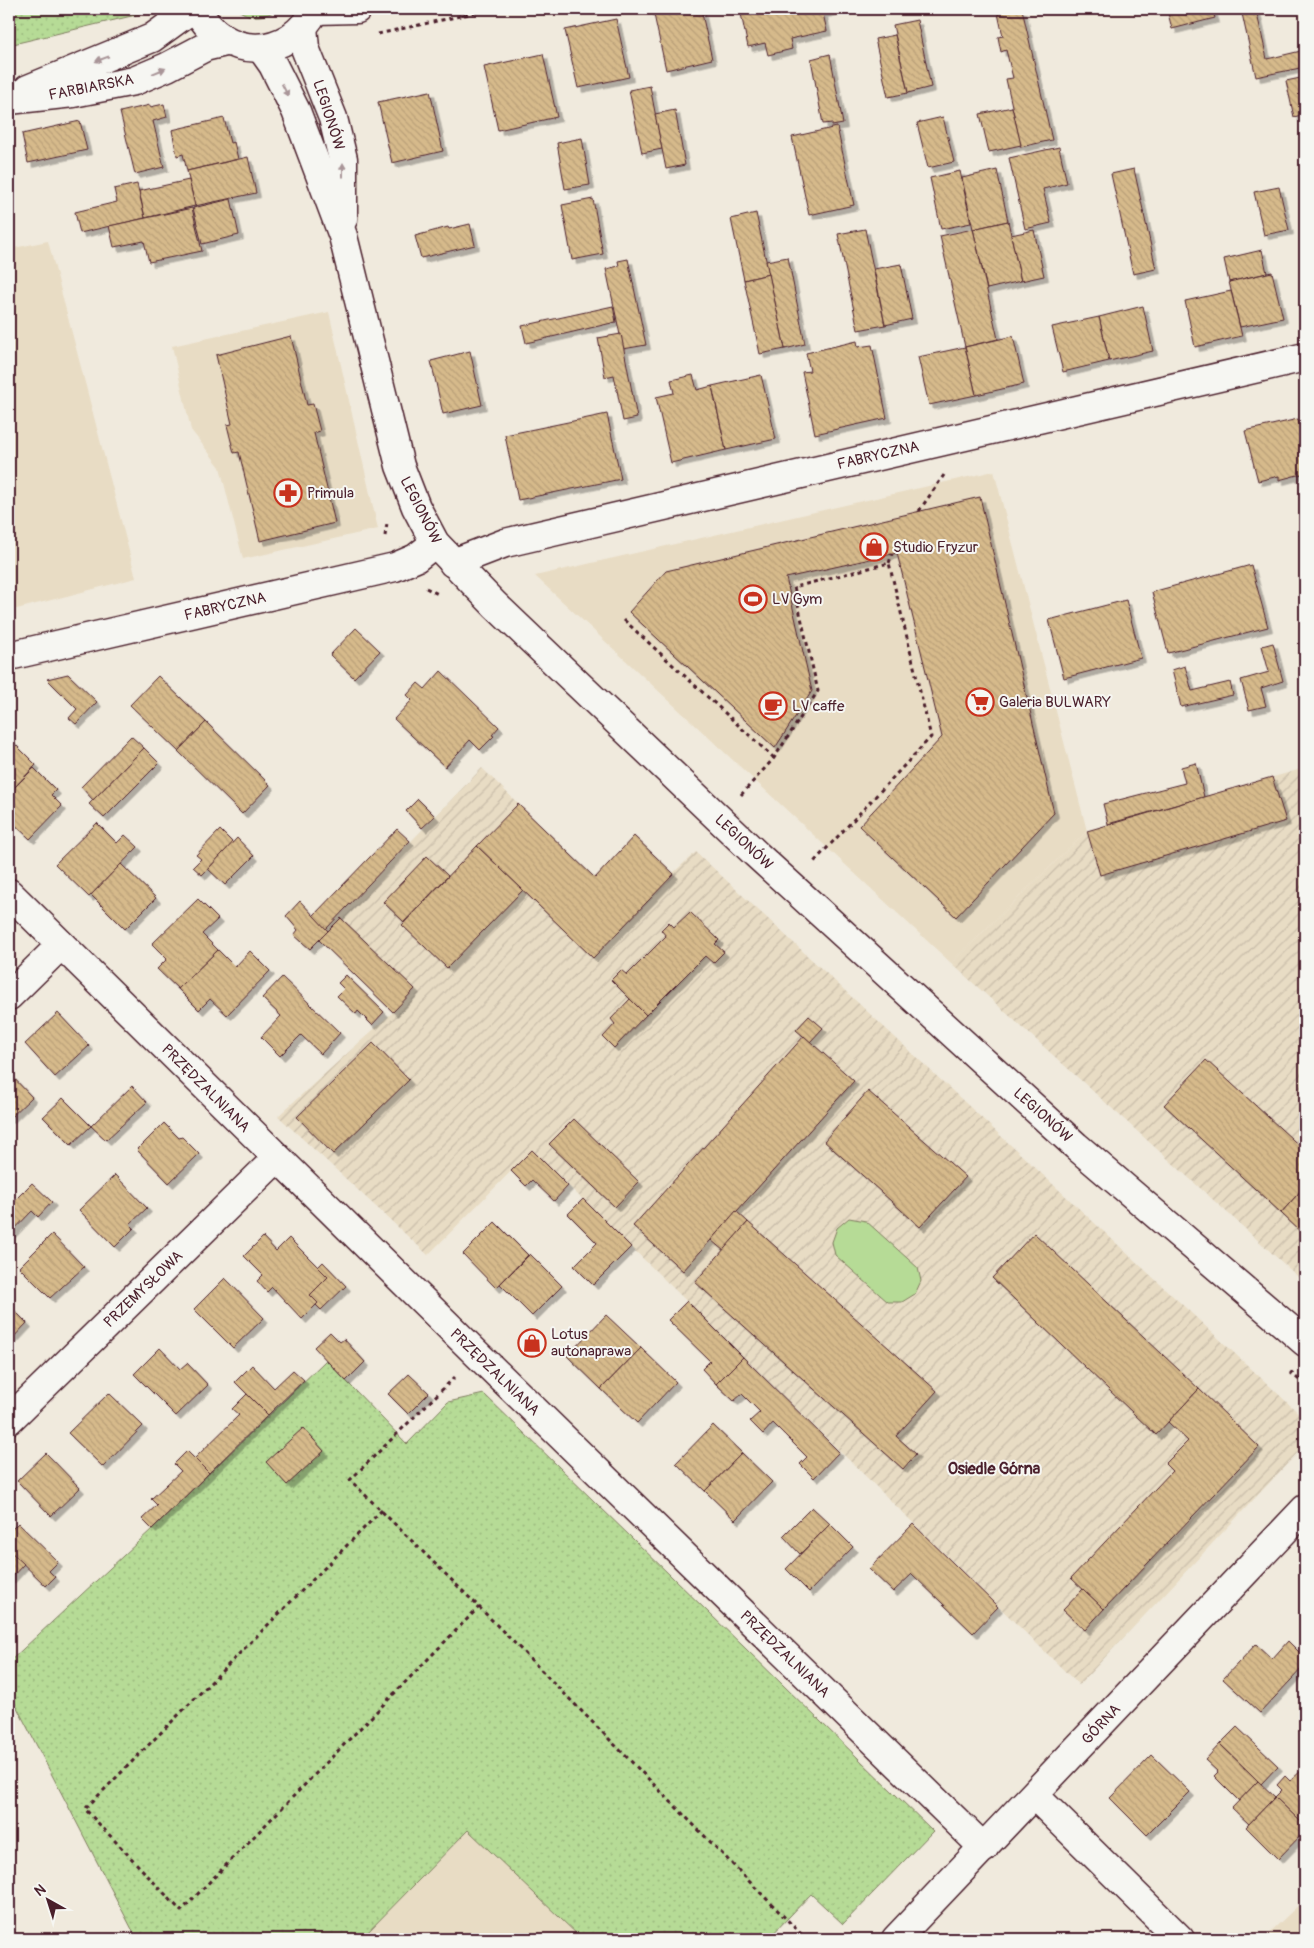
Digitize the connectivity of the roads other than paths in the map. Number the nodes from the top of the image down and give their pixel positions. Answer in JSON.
{"nodes":[{"id":1,"x":189,"y":9,"type":"edge"},
{"id":2,"x":197,"y":9,"type":"edge"},
{"id":3,"x":357,"y":9,"type":"edge"},
{"id":4,"x":311,"y":15,"type":"edge"},
{"id":5,"x":226,"y":42,"type":"junction"},
{"id":6,"x":261,"y":48,"type":"junction"},
{"id":7,"x":9,"y":99,"type":"edge"},
{"id":8,"x":344,"y":236,"type":"junction"},
{"id":9,"x":1305,"y":357,"type":"edge"},
{"id":10,"x":444,"y":553,"type":"junction"},
{"id":11,"x":9,"y":656,"type":"edge"},
{"id":12,"x":9,"y":893,"type":"edge"},
{"id":13,"x":61,"y":946,"type":"junction"},
{"id":14,"x":9,"y":996,"type":"edge"},
{"id":15,"x":277,"y":1158,"type":"junction"},
{"id":16,"x":1305,"y":1342,"type":"edge"},
{"id":17,"x":9,"y":1420,"type":"edge"},
{"id":18,"x":1305,"y":1509,"type":"edge"},
{"id":19,"x":1034,"y":1795,"type":"junction"},
{"id":20,"x":984,"y":1848,"type":"junction"},
{"id":21,"x":896,"y":1939,"type":"edge"},
{"id":22,"x":1180,"y":1939,"type":"edge"}],
"edges":[{"from":1,"to":7,"type":"street","name":"FARBIARSKA","one_way":true},
{"from":2,"to":5,"type":"street"},
{"from":3,"to":4,"type":"street"},
{"from":4,"to":6,"type":"street"},
{"from":8,"to":4,"type":"street","name":"LEGIONÓW","one_way":true},
{"from":5,"to":6,"type":"street"},
{"from":7,"to":5,"type":"street","name":"FARBIARSKA","one_way":true},
{"from":6,"to":8,"type":"street","name":"LEGIONÓW","one_way":true},
{"from":8,"to":10,"type":"street","name":"LEGIONÓW"},
{"from":9,"to":10,"type":"street","name":"FABRYCZNA"},
{"from":10,"to":11,"type":"street","name":"FABRYCZNA"},
{"from":10,"to":16,"type":"street","name":"LEGIONÓW"},
{"from":12,"to":13,"type":"street","name":"PRZĘDZALNIANA"},
{"from":13,"to":14,"type":"street"},
{"from":13,"to":15,"type":"street","name":"PRZĘDZALNIANA"},
{"from":15,"to":17,"type":"street","name":"PRZEMYSŁOWA"},
{"from":15,"to":20,"type":"street","name":"PRZĘDZALNIANA"},
{"from":18,"to":19,"type":"street","name":"GÓRNA"},
{"from":19,"to":20,"type":"street","name":"GÓRNA"},
{"from":19,"to":22,"type":"street"},
{"from":20,"to":21,"type":"street","name":"GÓRNA"}]}
